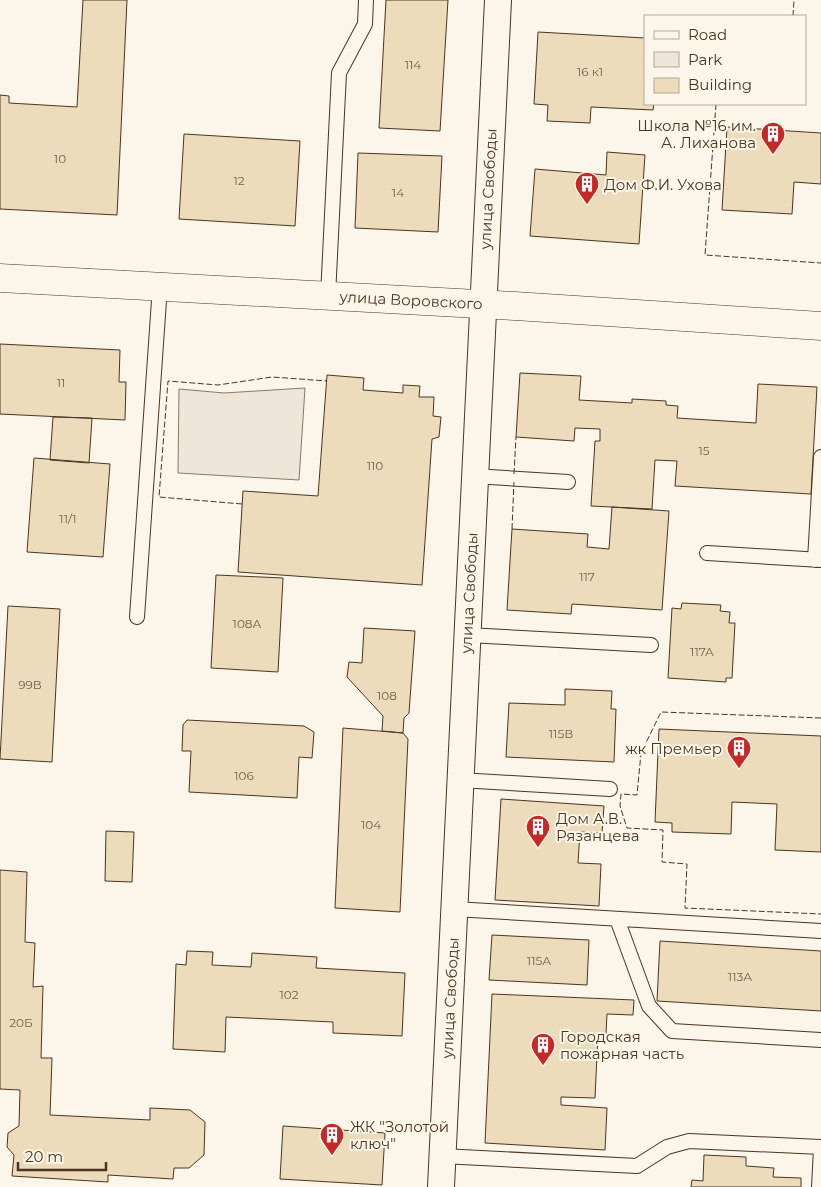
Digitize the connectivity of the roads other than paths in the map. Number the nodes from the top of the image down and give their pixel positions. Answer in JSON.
{"nodes":[{"id":1,"x":366,"y":0,"type":"edge"},
{"id":2,"x":498,"y":0,"type":"edge"},
{"id":3,"x":0,"y":278,"type":"edge"},
{"id":4,"x":160,"y":286,"type":"junction"},
{"id":5,"x":328,"y":296,"type":"junction"},
{"id":6,"x":483,"y":304,"type":"junction"},
{"id":7,"x":821,"y":326,"type":"edge"},
{"id":8,"x":821,"y":457,"type":"edge"},
{"id":9,"x":474,"y":476,"type":"junction"},
{"id":10,"x":568,"y":482,"type":"dead end"},
{"id":11,"x":707,"y":553,"type":"dead end"},
{"id":12,"x":818,"y":560,"type":"edge"},
{"id":13,"x":137,"y":617,"type":"dead end"},
{"id":14,"x":467,"y":635,"type":"junction"},
{"id":15,"x":651,"y":645,"type":"dead end"},
{"id":16,"x":460,"y":780,"type":"junction"},
{"id":17,"x":610,"y":790,"type":"dead end"},
{"id":18,"x":454,"y":909,"type":"junction"},
{"id":19,"x":617,"y":919,"type":"junction"},
{"id":20,"x":821,"y":931,"type":"edge"},
{"id":21,"x":821,"y":1040,"type":"edge"},
{"id":22,"x":821,"y":1148,"type":"edge"},
{"id":23,"x":442,"y":1156,"type":"junction"},
{"id":24,"x":441,"y":1187,"type":"edge"},
{"id":25,"x":819,"y":1187,"type":"edge"}],
"edges":[{"from":1,"to":5,"type":"lane"},
{"from":2,"to":6,"type":"street","name":"улица Свободы"},
{"from":3,"to":4,"type":"main road","name":"улица Воровского"},
{"from":4,"to":5,"type":"main road","name":"улица Воровского"},
{"from":4,"to":13,"type":"lane"},
{"from":5,"to":6,"type":"main road","name":"улица Воровского"},
{"from":6,"to":7,"type":"main road","name":"улица Воровского"},
{"from":6,"to":9,"type":"street","name":"улица Свободы"},
{"from":8,"to":12,"type":"lane"},
{"from":9,"to":10,"type":"lane"},
{"from":9,"to":14,"type":"street","name":"улица Свободы"},
{"from":11,"to":12,"type":"lane"},
{"from":14,"to":15,"type":"lane"},
{"from":14,"to":16,"type":"street","name":"улица Свободы"},
{"from":16,"to":17,"type":"lane"},
{"from":16,"to":18,"type":"street","name":"улица Свободы"},
{"from":18,"to":19,"type":"lane"},
{"from":18,"to":23,"type":"street","name":"улица Свободы"},
{"from":19,"to":20,"type":"lane"},
{"from":19,"to":21,"type":"lane"},
{"from":22,"to":23,"type":"lane"},
{"from":22,"to":25,"type":"lane"},
{"from":23,"to":24,"type":"street","name":"улица Свободы"}]}
